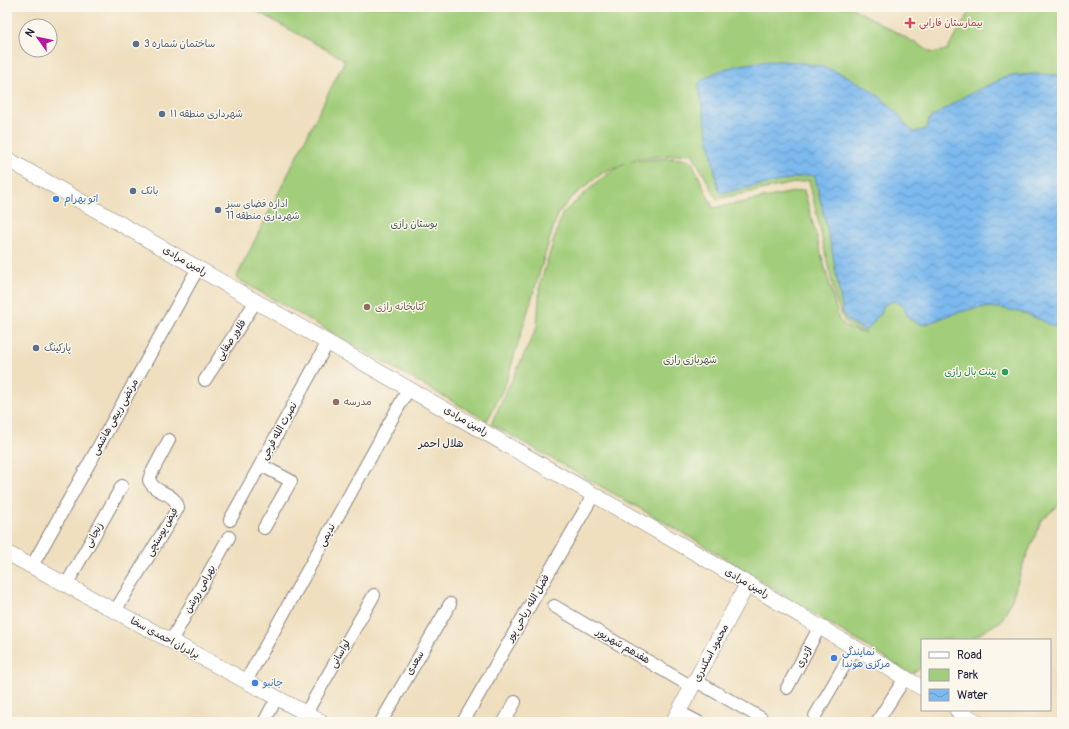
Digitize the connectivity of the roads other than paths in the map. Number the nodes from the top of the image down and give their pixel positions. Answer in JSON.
{"nodes":[{"id":1,"x":7,"y":159,"type":"edge"},
{"id":2,"x":198,"y":268,"type":"junction"},
{"id":3,"x":256,"y":301,"type":"junction"},
{"id":4,"x":328,"y":342,"type":"junction"},
{"id":5,"x":205,"y":380,"type":"dead end"},
{"id":6,"x":409,"y":388,"type":"junction"},
{"id":7,"x":169,"y":440,"type":"dead end"},
{"id":8,"x":261,"y":465,"type":"junction"},
{"id":9,"x":122,"y":486,"type":"dead end"},
{"id":10,"x":594,"y":494,"type":"junction"},
{"id":11,"x":230,"y":520,"type":"dead end"},
{"id":12,"x":264,"y":528,"type":"dead end"},
{"id":13,"x":229,"y":537,"type":"dead end"},
{"id":14,"x":7,"y":553,"type":"edge"},
{"id":15,"x":32,"y":566,"type":"junction"},
{"id":16,"x":748,"y":583,"type":"junction"},
{"id":17,"x":66,"y":584,"type":"junction"},
{"id":18,"x":374,"y":595,"type":"dead end"},
{"id":19,"x":450,"y":604,"type":"dead end"},
{"id":20,"x":554,"y":606,"type":"dead end"},
{"id":21,"x":115,"y":611,"type":"junction"},
{"id":22,"x":820,"y":626,"type":"junction"},
{"id":23,"x":171,"y":641,"type":"junction"},
{"id":24,"x":855,"y":647,"type":"junction"},
{"id":25,"x":905,"y":678,"type":"junction"},
{"id":26,"x":246,"y":681,"type":"junction"},
{"id":27,"x":694,"y":684,"type":"junction"},
{"id":28,"x":921,"y":687,"type":"edge"},
{"id":29,"x":787,"y":688,"type":"dead end"},
{"id":30,"x":515,"y":702,"type":"dead end"},
{"id":31,"x":272,"y":707,"type":"dead end"},
{"id":32,"x":306,"y":713,"type":"junction"},
{"id":33,"x":959,"y":715,"type":"edge"},
{"id":34,"x":815,"y":716,"type":"dead end"},
{"id":35,"x":676,"y":717,"type":"edge"},
{"id":36,"x":761,"y":718,"type":"dead end"},
{"id":37,"x":264,"y":722,"type":"edge"},
{"id":38,"x":322,"y":722,"type":"edge"},
{"id":39,"x":381,"y":722,"type":"edge"},
{"id":40,"x":463,"y":722,"type":"edge"},
{"id":41,"x":504,"y":722,"type":"edge"},
{"id":42,"x":698,"y":722,"type":"edge"},
{"id":43,"x":878,"y":722,"type":"edge"},
{"id":44,"x":977,"y":722,"type":"edge"}],
"edges":[{"from":1,"to":2,"type":"street","name":"رامین مرادی"},
{"from":2,"to":3,"type":"street","name":"رامین مرادی"},
{"from":2,"to":15,"type":"street","name":"مرتضی ربیعی هاشمی"},
{"from":3,"to":4,"type":"street","name":"رامین مرادی"},
{"from":3,"to":5,"type":"street","name":"فلاور صفایی"},
{"from":4,"to":6,"type":"street","name":"رامین مرادی"},
{"from":4,"to":8,"type":"street","name":"نصرت الله فرجی"},
{"from":6,"to":10,"type":"street","name":"رامین مرادی"},
{"from":6,"to":26,"type":"street","name":"ندیمی"},
{"from":7,"to":21,"type":"street","name":"فیض پوستچی"},
{"from":8,"to":11,"type":"street","name":"نصرت الله فرجی"},
{"from":8,"to":12,"type":"street"},
{"from":9,"to":17,"type":"street","name":"زنجانی"},
{"from":10,"to":16,"type":"street","name":"رامین مرادی"},
{"from":10,"to":40,"type":"street","name":"فضل الله ریاحی پور"},
{"from":13,"to":23,"type":"street","name":"بهرامی روشن"},
{"from":14,"to":15,"type":"street","name":"برادران احمدی سخا"},
{"from":15,"to":17,"type":"street","name":"برادران احمدی سخا"},
{"from":16,"to":22,"type":"street","name":"رامین مرادی"},
{"from":16,"to":27,"type":"street","name":"محمود اسکندری"},
{"from":17,"to":21,"type":"street","name":"برادران احمدی سخا"},
{"from":18,"to":32,"type":"street","name":"لواسانی"},
{"from":19,"to":39,"type":"street","name":"سعدی"},
{"from":20,"to":27,"type":"street","name":"هفدهم شهریور"},
{"from":21,"to":23,"type":"street","name":"برادران احمدی سخا"},
{"from":22,"to":24,"type":"street","name":"رامین مرادی"},
{"from":22,"to":29,"type":"street","name":"اژدری"},
{"from":23,"to":26,"type":"street","name":"برادران احمدی سخا"},
{"from":24,"to":25,"type":"street","name":"رامین مرادی"},
{"from":24,"to":34,"type":"street"},
{"from":25,"to":28,"type":"street","name":"رامین مرادی"},
{"from":25,"to":43,"type":"street"},
{"from":26,"to":32,"type":"street","name":"برادران احمدی سخا"},
{"from":27,"to":35,"type":"street","name":"محمود اسکندری"},
{"from":27,"to":36,"type":"street","name":"هفدهم شهریور"},
{"from":30,"to":41,"type":"street"},
{"from":31,"to":37,"type":"street"},
{"from":32,"to":38,"type":"street","name":"برادران احمدی سخا"},
{"from":33,"to":44,"type":"street"},
{"from":35,"to":42,"type":"street"}]}
